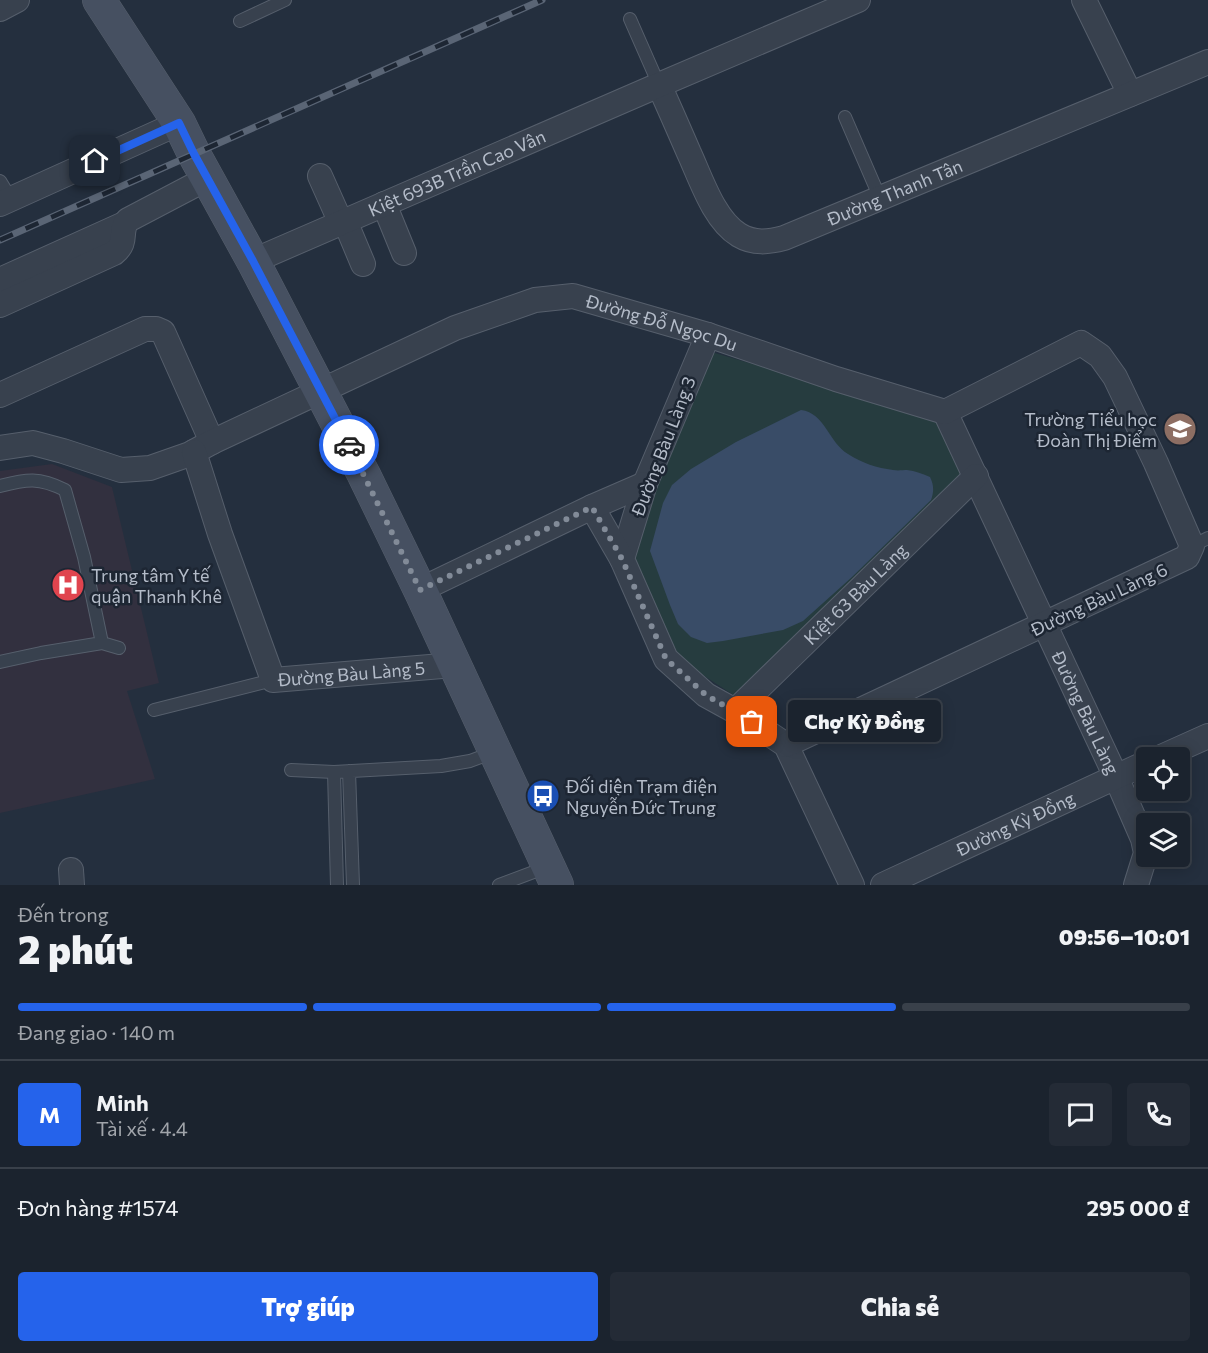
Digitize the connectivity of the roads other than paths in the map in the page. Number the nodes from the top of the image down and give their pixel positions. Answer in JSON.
{"nodes":[{"id":1,"x":16,"y":0,"type":"edge"},
{"id":2,"x":99,"y":0,"type":"edge"},
{"id":3,"x":285,"y":0,"type":"edge"},
{"id":4,"x":858,"y":0,"type":"edge"},
{"id":5,"x":1084,"y":0,"type":"edge"},
{"id":6,"x":0,"y":9,"type":"edge"},
{"id":7,"x":630,"y":19,"type":"dead end"},
{"id":8,"x":240,"y":21,"type":"dead end"},
{"id":9,"x":1208,"y":62,"type":"edge"},
{"id":10,"x":659,"y":85,"type":"junction"},
{"id":11,"x":1130,"y":94,"type":"junction"},
{"id":12,"x":845,"y":117,"type":"dead end"},
{"id":13,"x":179,"y":123,"type":"junction"},
{"id":14,"x":320,"y":176,"type":"dead end"},
{"id":15,"x":208,"y":178,"type":"junction"},
{"id":16,"x":4,"y":195,"type":"edge"},
{"id":17,"x":880,"y":198,"type":"junction"},
{"id":18,"x":384,"y":204,"type":"junction"},
{"id":19,"x":343,"y":222,"type":"junction"},
{"id":20,"x":124,"y":224,"type":"junction"},
{"id":21,"x":404,"y":253,"type":"dead end"},
{"id":22,"x":253,"y":261,"type":"junction"},
{"id":23,"x":363,"y":264,"type":"dead end"},
{"id":24,"x":0,"y":280,"type":"edge"},
{"id":25,"x":0,"y":305,"type":"edge"},
{"id":26,"x":708,"y":335,"type":"junction"},
{"id":27,"x":321,"y":391,"type":"junction"},
{"id":28,"x":0,"y":395,"type":"edge"},
{"id":29,"x":945,"y":411,"type":"junction"},
{"id":30,"x":203,"y":447,"type":"junction"},
{"id":31,"x":0,"y":448,"type":"edge"},
{"id":32,"x":976,"y":476,"type":"junction"},
{"id":33,"x":645,"y":484,"type":"junction"},
{"id":34,"x":0,"y":486,"type":"edge"},
{"id":35,"x":592,"y":507,"type":"junction"},
{"id":36,"x":1200,"y":542,"type":"edge"},
{"id":37,"x":622,"y":559,"type":"junction"},
{"id":38,"x":420,"y":590,"type":"junction"},
{"id":39,"x":1044,"y":625,"type":"junction"},
{"id":40,"x":102,"y":643,"type":"junction"},
{"id":41,"x":119,"y":648,"type":"dead end"},
{"id":42,"x":0,"y":662,"type":"edge"},
{"id":43,"x":454,"y":664,"type":"junction"},
{"id":44,"x":273,"y":680,"type":"junction"},
{"id":45,"x":154,"y":710,"type":"dead end"},
{"id":46,"x":735,"y":711,"type":"junction"},
{"id":47,"x":1208,"y":736,"type":"edge"},
{"id":48,"x":786,"y":746,"type":"junction"},
{"id":49,"x":1184,"y":747,"type":"edge"},
{"id":50,"x":494,"y":752,"type":"junction"},
{"id":51,"x":1136,"y":768,"type":"edge"},
{"id":52,"x":291,"y":770,"type":"dead end"},
{"id":53,"x":349,"y":771,"type":"junction"},
{"id":54,"x":334,"y":772,"type":"junction"},
{"id":55,"x":1116,"y":777,"type":"junction"},
{"id":56,"x":553,"y":876,"type":"edge"},
{"id":57,"x":337,"y":885,"type":"edge"},
{"id":58,"x":353,"y":885,"type":"edge"},
{"id":59,"x":500,"y":885,"type":"edge"},
{"id":60,"x":852,"y":885,"type":"edge"},
{"id":61,"x":884,"y":885,"type":"edge"},
{"id":62,"x":1136,"y":885,"type":"edge"}],
"edges":[{"from":1,"to":6,"type":"street"},
{"from":2,"to":13,"type":"street"},
{"from":3,"to":8,"type":"lane"},
{"from":4,"to":10,"type":"street","name":"Kiệt 693B Trần Cao Vân"},
{"from":5,"to":11,"type":"street"},
{"from":7,"to":10,"type":"lane"},
{"from":9,"to":11,"type":"street","name":"Đường Thanh Tân"},
{"from":10,"to":17,"type":"street","name":"Đường Thanh Tân"},
{"from":10,"to":18,"type":"street","name":"Kiệt 693B Trần Cao Vân"},
{"from":11,"to":17,"type":"street","name":"Đường Thanh Tân"},
{"from":12,"to":17,"type":"lane"},
{"from":13,"to":15,"type":"street"},
{"from":13,"to":16,"type":"street"},
{"from":14,"to":19,"type":"street"},
{"from":15,"to":20,"type":"street"},
{"from":15,"to":22,"type":"street"},
{"from":18,"to":19,"type":"street","name":"Kiệt 693B Trần Cao Vân"},
{"from":18,"to":21,"type":"street"},
{"from":19,"to":22,"type":"street","name":"Kiệt 693B Trần Cao Vân"},
{"from":19,"to":23,"type":"street"},
{"from":20,"to":24,"type":"street"},
{"from":20,"to":25,"type":"street"},
{"from":22,"to":27,"type":"street"},
{"from":26,"to":27,"type":"street","name":"Đường Đỗ Ngọc Du"},
{"from":26,"to":29,"type":"street","name":"Đường Đỗ Ngọc Du"},
{"from":26,"to":33,"type":"street","name":"Đường Bàu Làng 3"},
{"from":27,"to":30,"type":"street","name":"Đường Đỗ Ngọc Du"},
{"from":27,"to":38,"type":"street"},
{"from":28,"to":30,"type":"street"},
{"from":29,"to":32,"type":"street","name":"Đường Bàu Làng"},
{"from":29,"to":36,"type":"street","name":"Đường Bàu Làng 6"},
{"from":30,"to":31,"type":"street","name":"Đường Đỗ Ngọc Du"},
{"from":30,"to":44,"type":"street","name":"Đường Bàu Làng 5"},
{"from":32,"to":39,"type":"street","name":"Đường Bàu Làng"},
{"from":32,"to":46,"type":"street","name":"Kiệt 63 Bàu Làng"},
{"from":33,"to":35,"type":"street"},
{"from":33,"to":37,"type":"street","name":"Đường Bàu Làng 3"},
{"from":34,"to":40,"type":"lane"},
{"from":35,"to":37,"type":"street"},
{"from":35,"to":38,"type":"street"},
{"from":36,"to":39,"type":"street","name":"Đường Bàu Làng 6"},
{"from":37,"to":46,"type":"street"},
{"from":38,"to":43,"type":"street"},
{"from":39,"to":48,"type":"street","name":"Đường Bàu Làng 6"},
{"from":39,"to":55,"type":"street","name":"Đường Bàu Làng"},
{"from":40,"to":41,"type":"lane"},
{"from":40,"to":42,"type":"lane"},
{"from":43,"to":44,"type":"street","name":"Đường Bàu Làng 5"},
{"from":43,"to":50,"type":"street"},
{"from":44,"to":45,"type":"lane"},
{"from":46,"to":48,"type":"street"},
{"from":47,"to":49,"type":"street"},
{"from":48,"to":60,"type":"street"},
{"from":50,"to":53,"type":"lane"},
{"from":50,"to":56,"type":"street"},
{"from":51,"to":55,"type":"street","name":"Đường Kỳ Đồng"},
{"from":52,"to":54,"type":"lane"},
{"from":53,"to":54,"type":"lane"},
{"from":53,"to":58,"type":"lane"},
{"from":54,"to":57,"type":"lane"},
{"from":55,"to":61,"type":"street","name":"Đường Kỳ Đồng"},
{"from":55,"to":62,"type":"street","name":"Đường Bàu Làng"},
{"from":56,"to":59,"type":"lane"}]}
